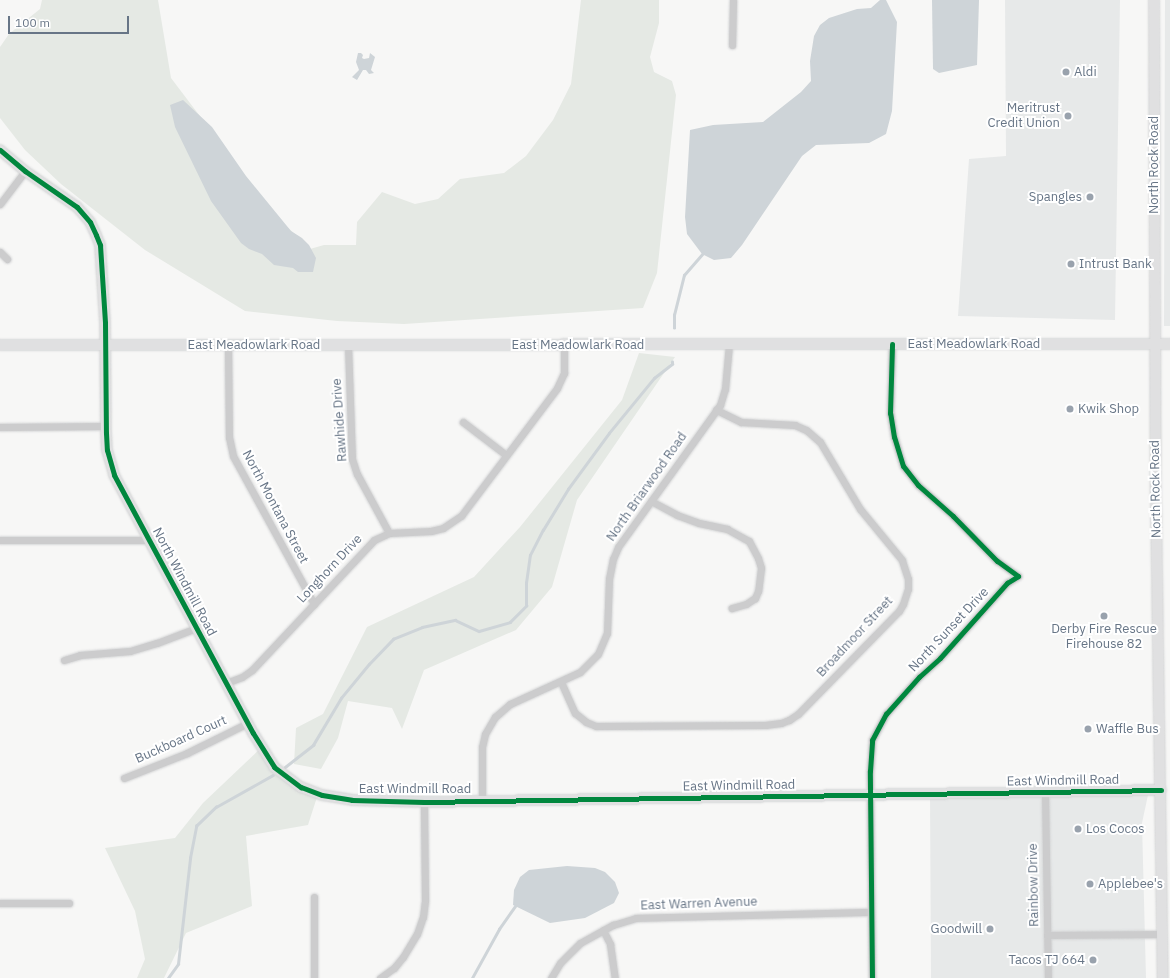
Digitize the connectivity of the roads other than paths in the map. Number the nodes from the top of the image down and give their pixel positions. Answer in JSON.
{"nodes":[{"id":1,"x":733,"y":0,"type":"edge"},
{"id":2,"x":1154,"y":0,"type":"edge"},
{"id":3,"x":732,"y":45,"type":"dead end"},
{"id":4,"x":0,"y":150,"type":"edge"},
{"id":5,"x":25,"y":171,"type":"junction"},
{"id":6,"x":0,"y":204,"type":"edge"},
{"id":7,"x":0,"y":252,"type":"edge"},
{"id":8,"x":7,"y":259,"type":"dead end"},
{"id":9,"x":729,"y":344,"type":"junction"},
{"id":10,"x":892,"y":344,"type":"junction"},
{"id":11,"x":1155,"y":344,"type":"junction"},
{"id":12,"x":1170,"y":344,"type":"edge"},
{"id":13,"x":0,"y":345,"type":"edge"},
{"id":14,"x":106,"y":345,"type":"junction"},
{"id":15,"x":228,"y":345,"type":"junction"},
{"id":16,"x":348,"y":345,"type":"junction"},
{"id":17,"x":564,"y":345,"type":"junction"},
{"id":18,"x":716,"y":410,"type":"junction"},
{"id":19,"x":463,"y":422,"type":"dead end"},
{"id":20,"x":106,"y":426,"type":"junction"},
{"id":21,"x":0,"y":427,"type":"edge"},
{"id":22,"x":506,"y":455,"type":"junction"},
{"id":23,"x":651,"y":501,"type":"junction"},
{"id":24,"x":389,"y":533,"type":"junction"},
{"id":25,"x":0,"y":540,"type":"edge"},
{"id":26,"x":149,"y":540,"type":"junction"},
{"id":27,"x":314,"y":604,"type":"junction"},
{"id":28,"x":732,"y":608,"type":"dead end"},
{"id":29,"x":196,"y":628,"type":"junction"},
{"id":30,"x":64,"y":660,"type":"dead end"},
{"id":31,"x":561,"y":682,"type":"junction"},
{"id":32,"x":226,"y":683,"type":"junction"},
{"id":33,"x":248,"y":723,"type":"junction"},
{"id":34,"x":124,"y":778,"type":"dead end"},
{"id":35,"x":1161,"y":790,"type":"junction"},
{"id":36,"x":1045,"y":792,"type":"junction"},
{"id":37,"x":318,"y":794,"type":"joint"},
{"id":38,"x":871,"y":795,"type":"junction"},
{"id":39,"x":482,"y":800,"type":"junction"},
{"id":40,"x":424,"y":802,"type":"junction"},
{"id":41,"x":1166,"y":867,"type":"edge"},
{"id":42,"x":314,"y":897,"type":"dead end"},
{"id":43,"x":0,"y":903,"type":"edge"},
{"id":44,"x":69,"y":903,"type":"dead end"},
{"id":45,"x":871,"y":912,"type":"junction"},
{"id":46,"x":603,"y":930,"type":"junction"},
{"id":47,"x":1163,"y":934,"type":"junction"},
{"id":48,"x":1047,"y":935,"type":"junction"},
{"id":49,"x":314,"y":978,"type":"edge"},
{"id":50,"x":380,"y":978,"type":"edge"},
{"id":51,"x":551,"y":978,"type":"edge"},
{"id":52,"x":615,"y":978,"type":"edge"},
{"id":53,"x":872,"y":978,"type":"edge"},
{"id":54,"x":1048,"y":978,"type":"edge"},
{"id":55,"x":1163,"y":978,"type":"edge"}],
"edges":[{"from":1,"to":3,"type":"street"},
{"from":2,"to":11,"type":"main road","name":"North Rock Road"},
{"from":4,"to":5,"type":"main road","name":"North Windmill Road"},
{"from":5,"to":6,"type":"street"},
{"from":5,"to":14,"type":"main road","name":"North Windmill Road"},
{"from":7,"to":8,"type":"street"},
{"from":9,"to":10,"type":"main road","name":"East Meadowlark Road"},
{"from":9,"to":17,"type":"main road","name":"East Meadowlark Road"},
{"from":9,"to":18,"type":"street","name":"North Briarwood Road"},
{"from":10,"to":11,"type":"main road","name":"East Meadowlark Road"},
{"from":10,"to":38,"type":"street","name":"North Sunset Drive"},
{"from":11,"to":12,"type":"main road","name":"East Meadowlark Road"},
{"from":11,"to":35,"type":"main road","name":"North Rock Road"},
{"from":13,"to":14,"type":"main road","name":"East Meadowlark Road"},
{"from":14,"to":15,"type":"main road","name":"East Meadowlark Road"},
{"from":14,"to":20,"type":"main road","name":"North Windmill Road"},
{"from":15,"to":16,"type":"main road","name":"East Meadowlark Road"},
{"from":15,"to":27,"type":"street","name":"North Montana Street"},
{"from":16,"to":17,"type":"main road","name":"East Meadowlark Road"},
{"from":16,"to":24,"type":"street","name":"Rawhide Drive"},
{"from":17,"to":22,"type":"street","name":"Longhorn Drive"},
{"from":18,"to":23,"type":"street","name":"North Briarwood Road"},
{"from":18,"to":31,"type":"street","name":"Broadmoor Street"},
{"from":19,"to":22,"type":"street"},
{"from":20,"to":21,"type":"street"},
{"from":20,"to":26,"type":"main road","name":"North Windmill Road"},
{"from":22,"to":24,"type":"street","name":"Longhorn Drive"},
{"from":23,"to":28,"type":"street"},
{"from":23,"to":31,"type":"street","name":"North Briarwood Road"},
{"from":24,"to":27,"type":"street","name":"Longhorn Drive"},
{"from":25,"to":26,"type":"street"},
{"from":26,"to":29,"type":"main road","name":"North Windmill Road"},
{"from":27,"to":32,"type":"street","name":"Longhorn Drive"},
{"from":29,"to":30,"type":"street"},
{"from":29,"to":32,"type":"main road","name":"North Windmill Road"},
{"from":31,"to":39,"type":"street","name":"North Briarwood Road"},
{"from":32,"to":33,"type":"main road","name":"North Windmill Road"},
{"from":33,"to":34,"type":"street","name":"Buckboard Court"},
{"from":33,"to":37,"type":"main road","name":"North Windmill Road"},
{"from":35,"to":36,"type":"main road","name":"East Windmill Road"},
{"from":35,"to":41,"type":"main road","name":"North Rock Road"},
{"from":36,"to":38,"type":"main road","name":"East Windmill Road"},
{"from":36,"to":48,"type":"street","name":"Rainbow Drive"},
{"from":37,"to":40,"type":"main road","name":"East Windmill Road"},
{"from":38,"to":39,"type":"main road","name":"East Windmill Road"},
{"from":38,"to":45,"type":"street","name":"North Sunset Drive"},
{"from":39,"to":40,"type":"main road","name":"East Windmill Road"},
{"from":40,"to":50,"type":"street"},
{"from":41,"to":47,"type":"main road","name":"North Rock Road"},
{"from":42,"to":49,"type":"street"},
{"from":43,"to":44,"type":"street"},
{"from":45,"to":46,"type":"street","name":"East Warren Avenue"},
{"from":45,"to":53,"type":"street","name":"North Sunset Drive"},
{"from":46,"to":51,"type":"street","name":"East Warren Avenue"},
{"from":46,"to":52,"type":"street"},
{"from":47,"to":48,"type":"street"},
{"from":47,"to":55,"type":"main road","name":"North Rock Road"},
{"from":48,"to":54,"type":"street","name":"Rainbow Drive"}]}
